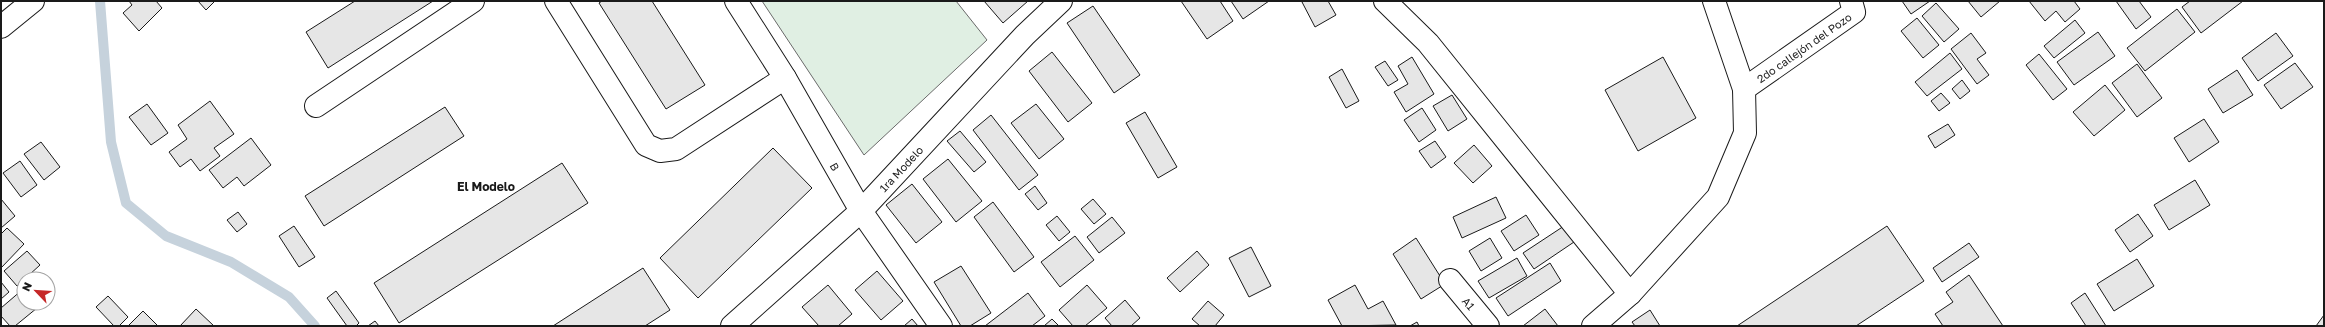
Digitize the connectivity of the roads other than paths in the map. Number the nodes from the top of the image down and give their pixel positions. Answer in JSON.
{"nodes":[{"id":1,"x":33,"y":1,"type":"edge"},
{"id":2,"x":473,"y":1,"type":"edge"},
{"id":3,"x":556,"y":1,"type":"edge"},
{"id":4,"x":736,"y":1,"type":"edge"},
{"id":5,"x":1060,"y":1,"type":"edge"},
{"id":6,"x":1385,"y":1,"type":"edge"},
{"id":7,"x":1714,"y":1,"type":"edge"},
{"id":8,"x":1851,"y":1,"type":"edge"},
{"id":9,"x":1,"y":27,"type":"edge"},
{"id":10,"x":785,"y":78,"type":"junction"},
{"id":11,"x":1744,"y":89,"type":"junction"},
{"id":12,"x":316,"y":106,"type":"dead end"},
{"id":13,"x":861,"y":210,"type":"junction"},
{"id":14,"x":1450,"y":280,"type":"dead end"},
{"id":15,"x":1630,"y":294,"type":"junction"},
{"id":16,"x":732,"y":326,"type":"edge"},
{"id":17,"x":941,"y":326,"type":"edge"},
{"id":18,"x":1488,"y":326,"type":"edge"},
{"id":19,"x":1593,"y":326,"type":"edge"}],
"edges":[{"from":1,"to":9,"type":"street"},
{"from":2,"to":12,"type":"street"},
{"from":3,"to":10,"type":"street"},
{"from":4,"to":10,"type":"street","name":"B"},
{"from":5,"to":13,"type":"street","name":"1ra Modelo"},
{"from":6,"to":15,"type":"street"},
{"from":7,"to":11,"type":"street"},
{"from":8,"to":11,"type":"street","name":"2do callejón del Pozo"},
{"from":10,"to":13,"type":"street","name":"B"},
{"from":11,"to":15,"type":"street"},
{"from":13,"to":16,"type":"street","name":"1ra Modelo"},
{"from":13,"to":17,"type":"street","name":"B"},
{"from":14,"to":18,"type":"street","name":"A1"},
{"from":15,"to":19,"type":"street"}]}
